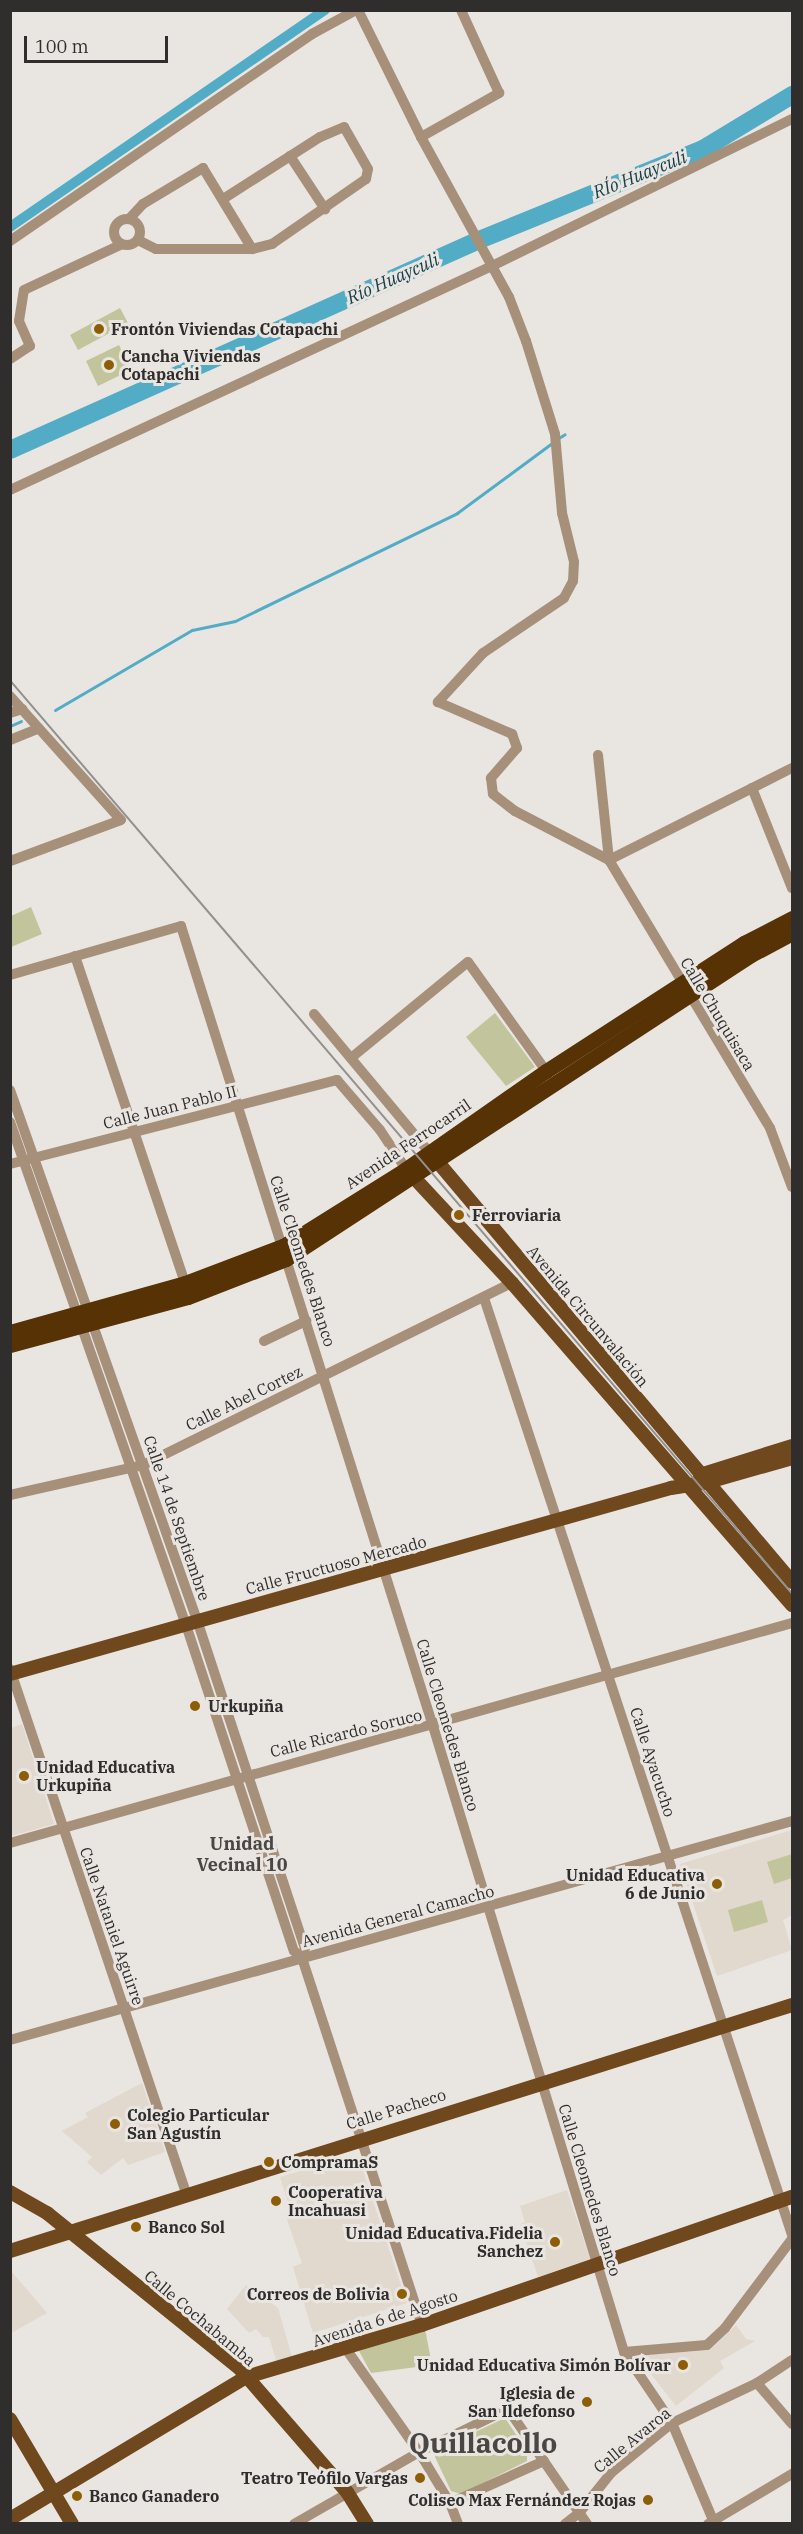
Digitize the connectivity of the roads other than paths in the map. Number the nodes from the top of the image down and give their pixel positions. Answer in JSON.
{"nodes":[{"id":1,"x":357,"y":10,"type":"edge"},
{"id":2,"x":461,"y":10,"type":"edge"},
{"id":3,"x":792,"y":119,"type":"edge"},
{"id":4,"x":421,"y":137,"type":"junction"},
{"id":5,"x":290,"y":156,"type":"junction"},
{"id":6,"x":223,"y":199,"type":"junction"},
{"id":7,"x":325,"y":209,"type":"junction"},
{"id":8,"x":129,"y":219,"type":"junction"},
{"id":9,"x":138,"y":240,"type":"junction"},
{"id":10,"x":10,"y":241,"type":"edge"},
{"id":11,"x":122,"y":244,"type":"junction"},
{"id":12,"x":252,"y":249,"type":"junction"},
{"id":13,"x":492,"y":266,"type":"junction"},
{"id":14,"x":15,"y":323,"type":"edge"},
{"id":15,"x":10,"y":359,"type":"edge"},
{"id":16,"x":10,"y":490,"type":"edge"},
{"id":17,"x":10,"y":696,"type":"edge"},
{"id":18,"x":22,"y":709,"type":"junction"},
{"id":19,"x":10,"y":714,"type":"edge"},
{"id":20,"x":39,"y":728,"type":"junction"},
{"id":21,"x":10,"y":740,"type":"edge"},
{"id":22,"x":598,"y":755,"type":"dead end"},
{"id":23,"x":792,"y":768,"type":"edge"},
{"id":24,"x":752,"y":788,"type":"junction"},
{"id":25,"x":609,"y":860,"type":"junction"},
{"id":26,"x":10,"y":861,"type":"edge"},
{"id":27,"x":792,"y":888,"type":"edge"},
{"id":28,"x":792,"y":918,"type":"edge"},
{"id":29,"x":792,"y":933,"type":"edge"},
{"id":30,"x":75,"y":956,"type":"junction"},
{"id":31,"x":10,"y":975,"type":"edge"},
{"id":32,"x":686,"y":990,"type":"junction"},
{"id":33,"x":314,"y":1014,"type":"dead end"},
{"id":34,"x":351,"y":1058,"type":"junction"},
{"id":35,"x":546,"y":1071,"type":"junction"},
{"id":36,"x":337,"y":1080,"type":"joint"},
{"id":37,"x":10,"y":1090,"type":"edge"},
{"id":38,"x":238,"y":1106,"type":"junction"},
{"id":39,"x":10,"y":1122,"type":"edge"},
{"id":40,"x":136,"y":1130,"type":"junction"},
{"id":41,"x":434,"y":1158,"type":"junction"},
{"id":42,"x":31,"y":1159,"type":"junction"},
{"id":43,"x":10,"y":1164,"type":"edge"},
{"id":44,"x":410,"y":1174,"type":"junction"},
{"id":45,"x":792,"y":1187,"type":"edge"},
{"id":46,"x":284,"y":1252,"type":"junction"},
{"id":47,"x":185,"y":1283,"type":"junction"},
{"id":48,"x":512,"y":1283,"type":"junction"},
{"id":49,"x":484,"y":1298,"type":"junction"},
{"id":50,"x":86,"y":1319,"type":"junction"},
{"id":51,"x":306,"y":1321,"type":"junction"},
{"id":52,"x":10,"y":1332,"type":"edge"},
{"id":53,"x":264,"y":1341,"type":"dead end"},
{"id":54,"x":10,"y":1345,"type":"edge"},
{"id":55,"x":324,"y":1375,"type":"junction"},
{"id":56,"x":792,"y":1446,"type":"edge"},
{"id":57,"x":792,"y":1458,"type":"edge"},
{"id":58,"x":143,"y":1465,"type":"junction"},
{"id":59,"x":130,"y":1468,"type":"junction"},
{"id":60,"x":690,"y":1482,"type":"junction"},
{"id":61,"x":12,"y":1492,"type":"edge"},
{"id":62,"x":558,"y":1520,"type":"junction"},
{"id":63,"x":383,"y":1569,"type":"junction"},
{"id":64,"x":792,"y":1582,"type":"edge"},
{"id":65,"x":792,"y":1605,"type":"edge"},
{"id":66,"x":191,"y":1622,"type":"junction"},
{"id":67,"x":792,"y":1623,"type":"edge"},
{"id":68,"x":11,"y":1672,"type":"edge"},
{"id":69,"x":609,"y":1675,"type":"junction"},
{"id":70,"x":434,"y":1726,"type":"junction"},
{"id":71,"x":248,"y":1773,"type":"junction"},
{"id":72,"x":236,"y":1777,"type":"junction"},
{"id":73,"x":792,"y":1821,"type":"edge"},
{"id":74,"x":63,"y":1827,"type":"junction"},
{"id":75,"x":10,"y":1843,"type":"edge"},
{"id":76,"x":669,"y":1857,"type":"junction"},
{"id":77,"x":488,"y":1907,"type":"junction"},
{"id":78,"x":302,"y":1958,"type":"junction"},
{"id":79,"x":792,"y":2005,"type":"edge"},
{"id":80,"x":124,"y":2007,"type":"junction"},
{"id":81,"x":723,"y":2026,"type":"junction"},
{"id":82,"x":10,"y":2040,"type":"edge"},
{"id":83,"x":540,"y":2081,"type":"junction"},
{"id":84,"x":361,"y":2138,"type":"junction"},
{"id":85,"x":10,"y":2192,"type":"edge"},
{"id":86,"x":186,"y":2193,"type":"junction"},
{"id":87,"x":787,"y":2199,"type":"edge"},
{"id":88,"x":69,"y":2232,"type":"junction"},
{"id":89,"x":792,"y":2237,"type":"edge"},
{"id":90,"x":10,"y":2251,"type":"edge"},
{"id":91,"x":597,"y":2264,"type":"junction"},
{"id":92,"x":422,"y":2325,"type":"junction"},
{"id":93,"x":346,"y":2349,"type":"junction"},
{"id":94,"x":624,"y":2352,"type":"junction"},
{"id":95,"x":792,"y":2360,"type":"edge"},
{"id":96,"x":246,"y":2377,"type":"junction"},
{"id":97,"x":757,"y":2383,"type":"junction"},
{"id":98,"x":10,"y":2419,"type":"edge"},
{"id":99,"x":672,"y":2423,"type":"junction"},
{"id":100,"x":792,"y":2424,"type":"edge"},
{"id":101,"x":418,"y":2452,"type":"junction"},
{"id":102,"x":544,"y":2462,"type":"junction"},
{"id":103,"x":792,"y":2474,"type":"edge"},
{"id":104,"x":54,"y":2492,"type":"junction"},
{"id":105,"x":347,"y":2492,"type":"junction"},
{"id":106,"x":450,"y":2503,"type":"junction"},
{"id":107,"x":579,"y":2513,"type":"junction"},
{"id":108,"x":10,"y":2519,"type":"edge"},
{"id":109,"x":710,"y":2522,"type":"edge"},
{"id":110,"x":72,"y":2523,"type":"edge"},
{"id":111,"x":294,"y":2523,"type":"edge"},
{"id":112,"x":367,"y":2523,"type":"edge"},
{"id":113,"x":458,"y":2523,"type":"edge"},
{"id":114,"x":565,"y":2523,"type":"edge"},
{"id":115,"x":587,"y":2523,"type":"edge"}],
"edges":[{"from":1,"to":4,"type":"street"},
{"from":1,"to":10,"type":"street"},
{"from":2,"to":4,"type":"street"},
{"from":3,"to":13,"type":"street"},
{"from":4,"to":13,"type":"street"},
{"from":5,"to":6,"type":"street"},
{"from":5,"to":7,"type":"street"},
{"from":5,"to":7,"type":"street"},
{"from":6,"to":8,"type":"street"},
{"from":6,"to":12,"type":"street"},
{"from":7,"to":12,"type":"street"},
{"from":8,"to":9,"type":"street"},
{"from":8,"to":11,"type":"street"},
{"from":9,"to":11,"type":"street"},
{"from":9,"to":12,"type":"street"},
{"from":11,"to":14,"type":"street"},
{"from":13,"to":16,"type":"street"},
{"from":13,"to":25,"type":"street"},
{"from":14,"to":15,"type":"street"},
{"from":17,"to":18,"type":"street"},
{"from":18,"to":19,"type":"street"},
{"from":18,"to":20,"type":"street"},
{"from":20,"to":21,"type":"street"},
{"from":20,"to":26,"type":"street"},
{"from":22,"to":25,"type":"street"},
{"from":23,"to":24,"type":"street"},
{"from":24,"to":25,"type":"street"},
{"from":24,"to":27,"type":"street"},
{"from":25,"to":32,"type":"street","name":"Calle Chuquisaca"},
{"from":28,"to":32,"type":"highway","name":"Avenida Ferrocarril"},
{"from":29,"to":32,"type":"highway","name":"Avenida Ferrocarril"},
{"from":30,"to":31,"type":"street"},
{"from":30,"to":38,"type":"street","name":"Calle Cleomedes Blanco"},
{"from":30,"to":40,"type":"street"},
{"from":32,"to":35,"type":"highway","name":"Avenida Ferrocarril"},
{"from":32,"to":41,"type":"highway","name":"Avenida Ferrocarril"},
{"from":32,"to":45,"type":"street","name":"Calle Chuquisaca"},
{"from":33,"to":34,"type":"street","name":"Avenida Circunvalación"},
{"from":34,"to":35,"type":"street"},
{"from":34,"to":41,"type":"street","name":"Avenida Circunvalación"},
{"from":35,"to":41,"type":"highway","name":"Avenida Ferrocarril"},
{"from":36,"to":38,"type":"street","name":"Calle Juan Pablo II"},
{"from":36,"to":44,"type":"street","name":"Avenida Circunvalación"},
{"from":37,"to":42,"type":"street","name":"Calle 14 de Septiembre"},
{"from":38,"to":40,"type":"street","name":"Calle Juan Pablo II"},
{"from":38,"to":46,"type":"street","name":"Calle Cleomedes Blanco"},
{"from":39,"to":42,"type":"street","name":"Calle 14 de Septiembre"},
{"from":40,"to":42,"type":"street","name":"Calle Juan Pablo II"},
{"from":40,"to":47,"type":"street"},
{"from":41,"to":44,"type":"highway","name":"Avenida Ferrocarril"},
{"from":41,"to":60,"type":"main road","name":"Avenida Circunvalación"},
{"from":42,"to":43,"type":"street","name":"Calle Juan Pablo II"},
{"from":42,"to":50,"type":"street","name":"Calle 14 de Septiembre"},
{"from":44,"to":46,"type":"highway","name":"Avenida Ferrocarril"},
{"from":44,"to":48,"type":"main road","name":"Avenida Circunvalación"},
{"from":46,"to":47,"type":"highway","name":"Avenida Ferrocarril"},
{"from":46,"to":50,"type":"highway","name":"Avenida Ferrocarril"},
{"from":46,"to":51,"type":"street","name":"Calle Cleomedes Blanco"},
{"from":47,"to":50,"type":"highway","name":"Avenida Ferrocarril"},
{"from":48,"to":49,"type":"street","name":"Calle Abel Cortez"},
{"from":48,"to":60,"type":"main road","name":"Avenida Circunvalación"},
{"from":49,"to":55,"type":"street","name":"Calle Abel Cortez"},
{"from":49,"to":62,"type":"street","name":"Calle Ayacucho"},
{"from":50,"to":52,"type":"highway","name":"Avenida Ferrocarril"},
{"from":50,"to":54,"type":"highway","name":"Avenida Ferrocarril"},
{"from":50,"to":58,"type":"street","name":"Calle 14 de Septiembre"},
{"from":50,"to":59,"type":"street","name":"Calle 14 de Septiembre"},
{"from":51,"to":53,"type":"street"},
{"from":51,"to":55,"type":"street","name":"Calle Cleomedes Blanco"},
{"from":55,"to":58,"type":"street","name":"Calle Abel Cortez"},
{"from":55,"to":63,"type":"street","name":"Calle Cleomedes Blanco"},
{"from":56,"to":60,"type":"main road","name":"Calle Fructuoso Mercado"},
{"from":57,"to":60,"type":"main road","name":"Calle Fructuoso Mercado"},
{"from":58,"to":59,"type":"street","name":"Calle Abel Cortez"},
{"from":58,"to":66,"type":"street","name":"Calle 14 de Septiembre"},
{"from":59,"to":61,"type":"street","name":"Calle Abel Cortez"},
{"from":59,"to":66,"type":"street","name":"Calle 14 de Septiembre"},
{"from":60,"to":62,"type":"main road","name":"Calle Fructuoso Mercado"},
{"from":60,"to":64,"type":"main road","name":"Avenida Circunvalación"},
{"from":60,"to":65,"type":"main road","name":"Avenida Circunvalación"},
{"from":62,"to":63,"type":"main road","name":"Calle Fructuoso Mercado"},
{"from":62,"to":69,"type":"street","name":"Calle Ayacucho"},
{"from":63,"to":66,"type":"main road","name":"Calle Fructuoso Mercado"},
{"from":63,"to":70,"type":"street","name":"Calle Cleomedes Blanco"},
{"from":66,"to":68,"type":"main road","name":"Calle Fructuoso Mercado"},
{"from":66,"to":71,"type":"street","name":"Calle 14 de Septiembre"},
{"from":66,"to":72,"type":"street","name":"Calle 14 de Septiembre"},
{"from":67,"to":69,"type":"street","name":"Calle Ricardo Soruco"},
{"from":68,"to":74,"type":"street","name":"Calle Nataniel Aguirre"},
{"from":69,"to":70,"type":"street","name":"Calle Ricardo Soruco"},
{"from":69,"to":76,"type":"street","name":"Calle Ayacucho"},
{"from":70,"to":71,"type":"street","name":"Calle Ricardo Soruco"},
{"from":70,"to":77,"type":"street","name":"Calle Cleomedes Blanco"},
{"from":71,"to":72,"type":"street","name":"Calle Ricardo Soruco"},
{"from":71,"to":78,"type":"street","name":"Calle 14 de Septiembre"},
{"from":72,"to":74,"type":"street","name":"Calle Ricardo Soruco"},
{"from":72,"to":78,"type":"street","name":"Calle 14 de Septiembre"},
{"from":73,"to":76,"type":"street","name":"Avenida General Camacho"},
{"from":74,"to":75,"type":"street","name":"Calle Ricardo Soruco"},
{"from":74,"to":80,"type":"street","name":"Calle Nataniel Aguirre"},
{"from":76,"to":77,"type":"street","name":"Avenida General Camacho"},
{"from":76,"to":81,"type":"street","name":"Calle Ayacucho"},
{"from":77,"to":78,"type":"street","name":"Avenida General Camacho"},
{"from":77,"to":83,"type":"street","name":"Calle Cleomedes Blanco"},
{"from":78,"to":80,"type":"street","name":"Avenida General Camacho"},
{"from":78,"to":84,"type":"street","name":"Calle 14 de Septiembre"},
{"from":79,"to":81,"type":"main road","name":"Calle Pacheco"},
{"from":80,"to":82,"type":"street","name":"Avenida General Camacho"},
{"from":80,"to":86,"type":"street","name":"Calle Nataniel Aguirre"},
{"from":81,"to":83,"type":"main road","name":"Calle Pacheco"},
{"from":81,"to":87,"type":"street","name":"Calle Ayacucho"},
{"from":83,"to":84,"type":"main road","name":"Calle Pacheco"},
{"from":83,"to":91,"type":"street","name":"Calle Cleomedes Blanco"},
{"from":84,"to":86,"type":"main road","name":"Calle Pacheco"},
{"from":84,"to":92,"type":"street","name":"Calle 14 de Septiembre"},
{"from":85,"to":88,"type":"main road","name":"Calle Cochabamba"},
{"from":86,"to":88,"type":"main road","name":"Calle Pacheco"},
{"from":87,"to":89,"type":"street","name":"Calle Ayacucho"},
{"from":87,"to":91,"type":"main road","name":"Avenida 6 de Agosto"},
{"from":88,"to":90,"type":"main road","name":"Calle Pacheco"},
{"from":88,"to":96,"type":"main road","name":"Calle Cochabamba"},
{"from":89,"to":94,"type":"street"},
{"from":91,"to":92,"type":"main road","name":"Avenida 6 de Agosto"},
{"from":91,"to":94,"type":"street","name":"Calle Cleomedes Blanco"},
{"from":92,"to":93,"type":"main road","name":"Avenida 6 de Agosto"},
{"from":93,"to":96,"type":"main road","name":"Avenida 6 de Agosto"},
{"from":93,"to":101,"type":"street"},
{"from":94,"to":99,"type":"street","name":"Calle Cleomedes Blanco"},
{"from":95,"to":97,"type":"street","name":"Calle Avaroa"},
{"from":96,"to":104,"type":"main road","name":"Avenida 6 de Agosto"},
{"from":96,"to":105,"type":"main road","name":"Calle Cochabamba"},
{"from":97,"to":99,"type":"street","name":"Calle Avaroa"},
{"from":97,"to":100,"type":"street"},
{"from":98,"to":104,"type":"main road"},
{"from":99,"to":107,"type":"street","name":"Calle Avaroa"},
{"from":99,"to":109,"type":"street","name":"Calle Cleomedes Blanco"},
{"from":101,"to":102,"type":"street"},
{"from":101,"to":105,"type":"street"},
{"from":101,"to":106,"type":"street"},
{"from":102,"to":106,"type":"street"},
{"from":102,"to":107,"type":"street"},
{"from":103,"to":109,"type":"street"},
{"from":104,"to":108,"type":"main road","name":"Avenida 6 de Agosto"},
{"from":104,"to":110,"type":"main road"},
{"from":105,"to":111,"type":"street"},
{"from":105,"to":112,"type":"main road","name":"Calle Cochabamba"},
{"from":106,"to":113,"type":"street"},
{"from":107,"to":114,"type":"street","name":"Calle Avaroa"},
{"from":107,"to":115,"type":"street"}]}
